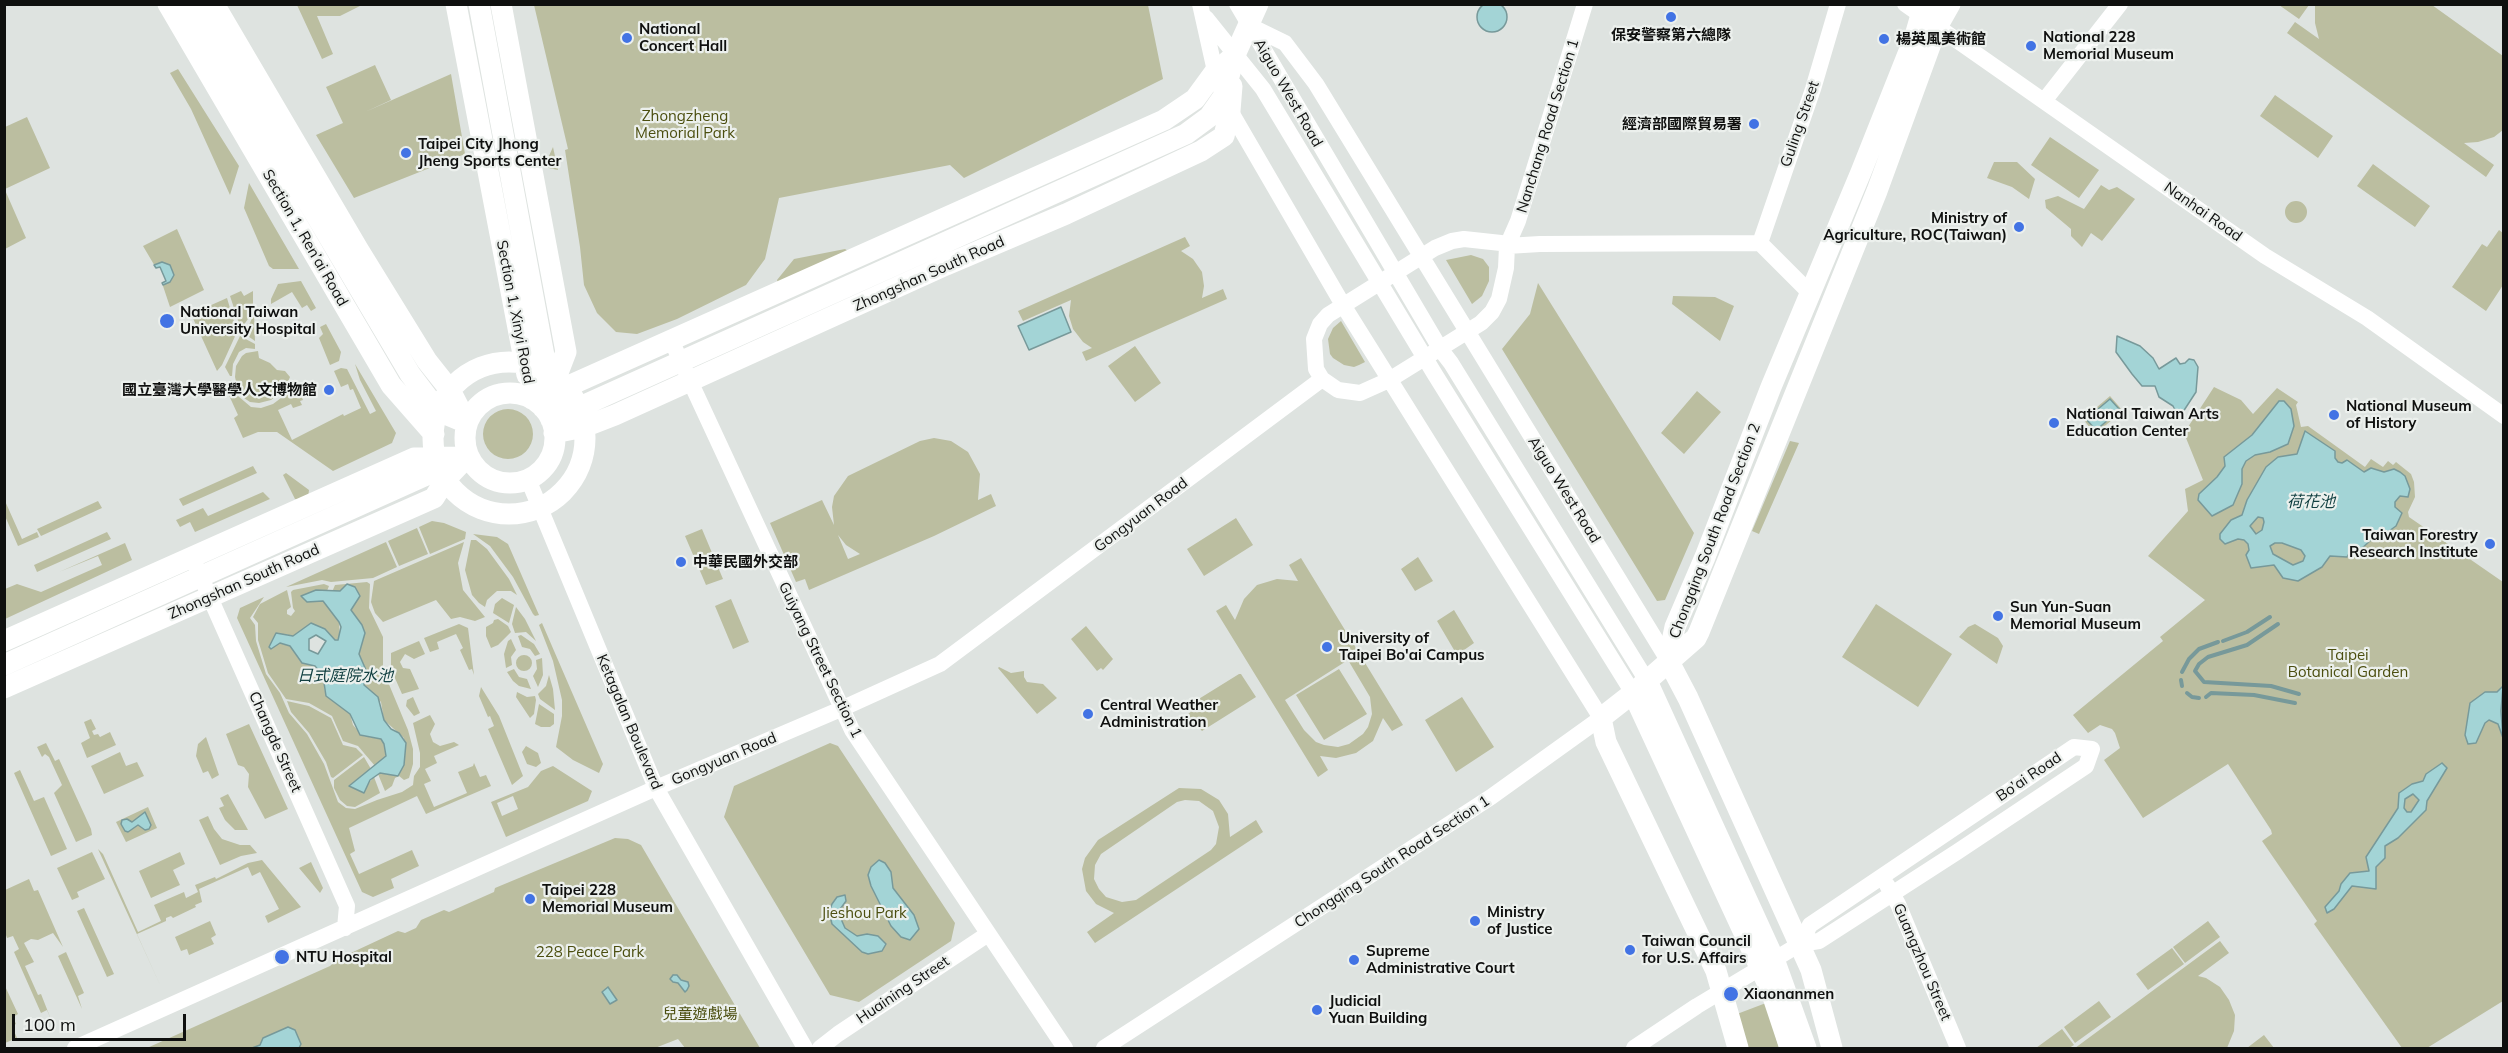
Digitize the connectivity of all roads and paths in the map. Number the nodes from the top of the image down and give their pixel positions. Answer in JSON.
{"nodes":[{"id":1,"x":168,"y":4,"type":"edge"},
{"id":2,"x":191,"y":4,"type":"edge"},
{"id":3,"x":214,"y":4,"type":"edge"},
{"id":4,"x":456,"y":4,"type":"edge"},
{"id":5,"x":479,"y":4,"type":"edge"},
{"id":6,"x":501,"y":4,"type":"edge"},
{"id":7,"x":1237,"y":4,"type":"edge"},
{"id":8,"x":1258,"y":4,"type":"edge"},
{"id":9,"x":1585,"y":4,"type":"edge"},
{"id":10,"x":1838,"y":4,"type":"edge"},
{"id":11,"x":1950,"y":4,"type":"edge"},
{"id":12,"x":2120,"y":4,"type":"edge"},
{"id":13,"x":1202,"y":10,"type":"edge"},
{"id":14,"x":1922,"y":13,"type":"edge"},
{"id":15,"x":1249,"y":15,"type":"edge"},
{"id":16,"x":1235,"y":55,"type":"junction"},
{"id":17,"x":1214,"y":73,"type":"junction"},
{"id":18,"x":2044,"y":101,"type":"junction"},
{"id":19,"x":1227,"y":104,"type":"junction"},
{"id":20,"x":522,"y":118,"type":"junction"},
{"id":21,"x":507,"y":151,"type":"junction"},
{"id":22,"x":1760,"y":243,"type":"junction"},
{"id":23,"x":1507,"y":246,"type":"junction"},
{"id":24,"x":1421,"y":257,"type":"junction"},
{"id":25,"x":1388,"y":278,"type":"junction"},
{"id":26,"x":1812,"y":292,"type":"junction"},
{"id":27,"x":1343,"y":305,"type":"junction"},
{"id":28,"x":1467,"y":332,"type":"junction"},
{"id":29,"x":671,"y":340,"type":"junction"},
{"id":30,"x":1434,"y":354,"type":"junction"},
{"id":31,"x":681,"y":362,"type":"junction"},
{"id":32,"x":525,"y":363,"type":"junction"},
{"id":33,"x":556,"y":379,"type":"junction"},
{"id":34,"x":1322,"y":379,"type":"junction"},
{"id":35,"x":1389,"y":380,"type":"junction"},
{"id":36,"x":690,"y":381,"type":"junction"},
{"id":37,"x":450,"y":390,"type":"junction"},
{"id":38,"x":438,"y":411,"type":"junction"},
{"id":39,"x":545,"y":415,"type":"junction"},
{"id":40,"x":2504,"y":416,"type":"edge"},
{"id":41,"x":581,"y":417,"type":"junction"},
{"id":42,"x":467,"y":423,"type":"junction"},
{"id":43,"x":434,"y":434,"type":"junction"},
{"id":44,"x":468,"y":456,"type":"junction"},
{"id":45,"x":441,"y":469,"type":"junction"},
{"id":46,"x":528,"y":479,"type":"junction"},
{"id":47,"x":539,"y":508,"type":"junction"},
{"id":48,"x":192,"y":557,"type":"junction"},
{"id":49,"x":201,"y":577,"type":"junction"},
{"id":50,"x":209,"y":597,"type":"junction"},
{"id":51,"x":4,"y":641,"type":"edge"},
{"id":52,"x":1668,"y":660,"type":"junction"},
{"id":53,"x":4,"y":665,"type":"edge"},
{"id":54,"x":1640,"y":687,"type":"junction"},
{"id":55,"x":4,"y":688,"type":"edge"},
{"id":56,"x":841,"y":709,"type":"junction"},
{"id":57,"x":1601,"y":718,"type":"junction"},
{"id":58,"x":656,"y":788,"type":"junction"},
{"id":59,"x":1881,"y":877,"type":"junction"},
{"id":60,"x":1891,"y":893,"type":"junction"},
{"id":61,"x":345,"y":928,"type":"junction"},
{"id":62,"x":988,"y":934,"type":"junction"},
{"id":63,"x":1800,"y":944,"type":"junction"},
{"id":64,"x":1768,"y":964,"type":"junction"},
{"id":65,"x":1722,"y":993,"type":"junction"},
{"id":66,"x":75,"y":1048,"type":"edge"},
{"id":67,"x":805,"y":1048,"type":"edge"},
{"id":68,"x":820,"y":1048,"type":"edge"},
{"id":69,"x":1065,"y":1048,"type":"edge"},
{"id":70,"x":1104,"y":1048,"type":"edge"},
{"id":71,"x":1634,"y":1048,"type":"edge"},
{"id":72,"x":1738,"y":1048,"type":"edge"},
{"id":73,"x":1790,"y":1048,"type":"edge"},
{"id":74,"x":1806,"y":1048,"type":"edge"},
{"id":75,"x":1832,"y":1048,"type":"edge"},
{"id":76,"x":1958,"y":1048,"type":"edge"}],
"edges":[{"from":1,"to":43,"type":"main road","name":"Section 1, Ren’ai Road"},
{"from":2,"to":38,"type":"main road","name":"Section 1, Ren’ai Road"},
{"from":3,"to":37,"type":"main road"},
{"from":4,"to":32,"type":"main road","name":"Section 1, Xinyi Road"},
{"from":5,"to":21,"type":"main road","name":"Section 1, Xinyi Road"},
{"from":6,"to":20,"type":"main road","name":"Section 1, Xinyi Road"},
{"from":7,"to":15,"type":"street"},
{"from":8,"to":15,"type":"main road","name":"Zhongshan South Road"},
{"from":9,"to":23,"type":"street","name":"Nanchang Road Section 1"},
{"from":10,"to":22,"type":"street","name":"Guling Street"},
{"from":11,"to":14,"type":"main road","name":"Chongqing South Road Section 2"},
{"from":12,"to":18,"type":"street"},
{"from":13,"to":16,"type":"street","name":"Aiguo West Road"},
{"from":13,"to":17,"type":"street"},
{"from":14,"to":18,"type":"street","name":"Nanhai Road"},
{"from":14,"to":26,"type":"main road","name":"Chongqing South Road Section 2"},
{"from":14,"to":52,"type":"main road","name":"Chongqing South Road Section 2"},
{"from":15,"to":16,"type":"main road","name":"Zhongshan South Road"},
{"from":15,"to":24,"type":"street","name":"Aiguo West Road"},
{"from":15,"to":25,"type":"street","name":"Aiguo West Road"},
{"from":16,"to":17,"type":"main road","name":"Zhongshan South Road"},
{"from":16,"to":19,"type":"main road","name":"Zhongshan South Road"},
{"from":16,"to":25,"type":"street","name":"Aiguo West Road"},
{"from":17,"to":19,"type":"street"},
{"from":17,"to":29,"type":"main road","name":"Zhongshan South Road"},
{"from":18,"to":40,"type":"street","name":"Nanhai Road"},
{"from":19,"to":27,"type":"street"},
{"from":19,"to":31,"type":"main road","name":"Zhongshan South Road"},
{"from":19,"to":36,"type":"main road","name":"Zhongshan South Road"},
{"from":20,"to":21,"type":"main road"},
{"from":20,"to":33,"type":"main road","name":"Section 1, Xinyi Road"},
{"from":21,"to":33,"type":"main road","name":"Section 1, Xinyi Road"},
{"from":22,"to":23,"type":"street"},
{"from":22,"to":26,"type":"street"},
{"from":23,"to":24,"type":"street"},
{"from":23,"to":28,"type":"street","name":"Nanchang Road Section 1"},
{"from":24,"to":25,"type":"street"},
{"from":24,"to":28,"type":"street","name":"Aiguo West Road"},
{"from":25,"to":27,"type":"street"},
{"from":25,"to":30,"type":"street","name":"Aiguo West Road"},
{"from":26,"to":52,"type":"main road","name":"Chongqing South Road Section 2"},
{"from":27,"to":34,"type":"street"},
{"from":27,"to":35,"type":"street"},
{"from":28,"to":30,"type":"street","name":"Nanchang Road Section 1"},
{"from":28,"to":52,"type":"street","name":"Aiguo West Road"},
{"from":29,"to":31,"type":"street","name":"Guiyang Street Section 1"},
{"from":29,"to":33,"type":"main road","name":"Zhongshan South Road"},
{"from":30,"to":35,"type":"street","name":"Nanchang Road Section 1"},
{"from":30,"to":54,"type":"street","name":"Aiguo West Road"},
{"from":31,"to":36,"type":"street","name":"Guiyang Street Section 1"},
{"from":31,"to":41,"type":"main road","name":"Zhongshan South Road"},
{"from":32,"to":33,"type":"main road"},
{"from":32,"to":37,"type":"main road"},
{"from":32,"to":39,"type":"main road","name":"Section 1, Xinyi Road"},
{"from":33,"to":39,"type":"main road","name":"Section 1, Xinyi Road"},
{"from":33,"to":41,"type":"main road"},
{"from":34,"to":35,"type":"street","name":"Nanchang Road Section 1"},
{"from":34,"to":56,"type":"street","name":"Gongyuan Road"},
{"from":35,"to":57,"type":"street"},
{"from":36,"to":41,"type":"main road","name":"Zhongshan South Road"},
{"from":36,"to":56,"type":"street","name":"Guiyang Street Section 1"},
{"from":37,"to":38,"type":"main road"},
{"from":37,"to":42,"type":"main road"},
{"from":38,"to":42,"type":"main road"},
{"from":38,"to":43,"type":"main road"},
{"from":39,"to":41,"type":"main road","name":"Zhongshan South Road"},
{"from":39,"to":42,"type":"main road"},
{"from":39,"to":46,"type":"main road"},
{"from":41,"to":47,"type":"main road"},
{"from":42,"to":43,"type":"main road"},
{"from":42,"to":44,"type":"main road"},
{"from":43,"to":45,"type":"main road"},
{"from":44,"to":45,"type":"main road","name":"Zhongshan South Road"},
{"from":44,"to":46,"type":"main road"},
{"from":45,"to":47,"type":"main road"},
{"from":45,"to":48,"type":"main road","name":"Zhongshan South Road"},
{"from":45,"to":49,"type":"main road","name":"Zhongshan South Road"},
{"from":45,"to":50,"type":"main road","name":"Zhongshan South Road"},
{"from":46,"to":47,"type":"street","name":"Ketagalan Boulevard"},
{"from":47,"to":58,"type":"street","name":"Ketagalan Boulevard"},
{"from":48,"to":49,"type":"street","name":"Changde Street"},
{"from":48,"to":51,"type":"main road","name":"Zhongshan South Road"},
{"from":49,"to":50,"type":"street","name":"Changde Street"},
{"from":49,"to":53,"type":"main road","name":"Zhongshan South Road"},
{"from":50,"to":55,"type":"main road","name":"Zhongshan South Road"},
{"from":50,"to":61,"type":"street","name":"Changde Street"},
{"from":52,"to":54,"type":"main road","name":"Chongqing South Road Section 1"},
{"from":52,"to":63,"type":"main road","name":"Aiguo West Road"},
{"from":54,"to":57,"type":"main road","name":"Chongqing South Road Section 1"},
{"from":54,"to":64,"type":"main road","name":"Aiguo West Road"},
{"from":56,"to":58,"type":"street","name":"Gongyuan Road"},
{"from":56,"to":62,"type":"street","name":"Guiyang Street Section 1"},
{"from":57,"to":65,"type":"main road"},
{"from":57,"to":70,"type":"street","name":"Chongqing South Road Section 1"},
{"from":58,"to":61,"type":"street","name":"Gongyuan Road"},
{"from":58,"to":67,"type":"street","name":"Ketagalan Boulevard"},
{"from":59,"to":60,"type":"street","name":"Guangzhou Street"},
{"from":59,"to":60,"type":"street","name":"Bo’ai Road"},
{"from":59,"to":63,"type":"street","name":"Bo’ai Road"},
{"from":60,"to":63,"type":"street","name":"Bo’ai Road"},
{"from":60,"to":76,"type":"street","name":"Guangzhou Street"},
{"from":61,"to":66,"type":"street","name":"Gongyuan Road"},
{"from":62,"to":68,"type":"street","name":"Huaining Street"},
{"from":62,"to":69,"type":"street","name":"Guiyang Street Section 1"},
{"from":63,"to":64,"type":"street","name":"Bo’ai Road"},
{"from":63,"to":75,"type":"main road","name":"Aiguo West Road"},
{"from":64,"to":65,"type":"street","name":"Bo’ai Road"},
{"from":64,"to":73,"type":"main road","name":"Aiguo West Road"},
{"from":64,"to":74,"type":"main road","name":"Aiguo West Road"},
{"from":65,"to":71,"type":"street","name":"Bo’ai Road"},
{"from":65,"to":72,"type":"main road"}]}
